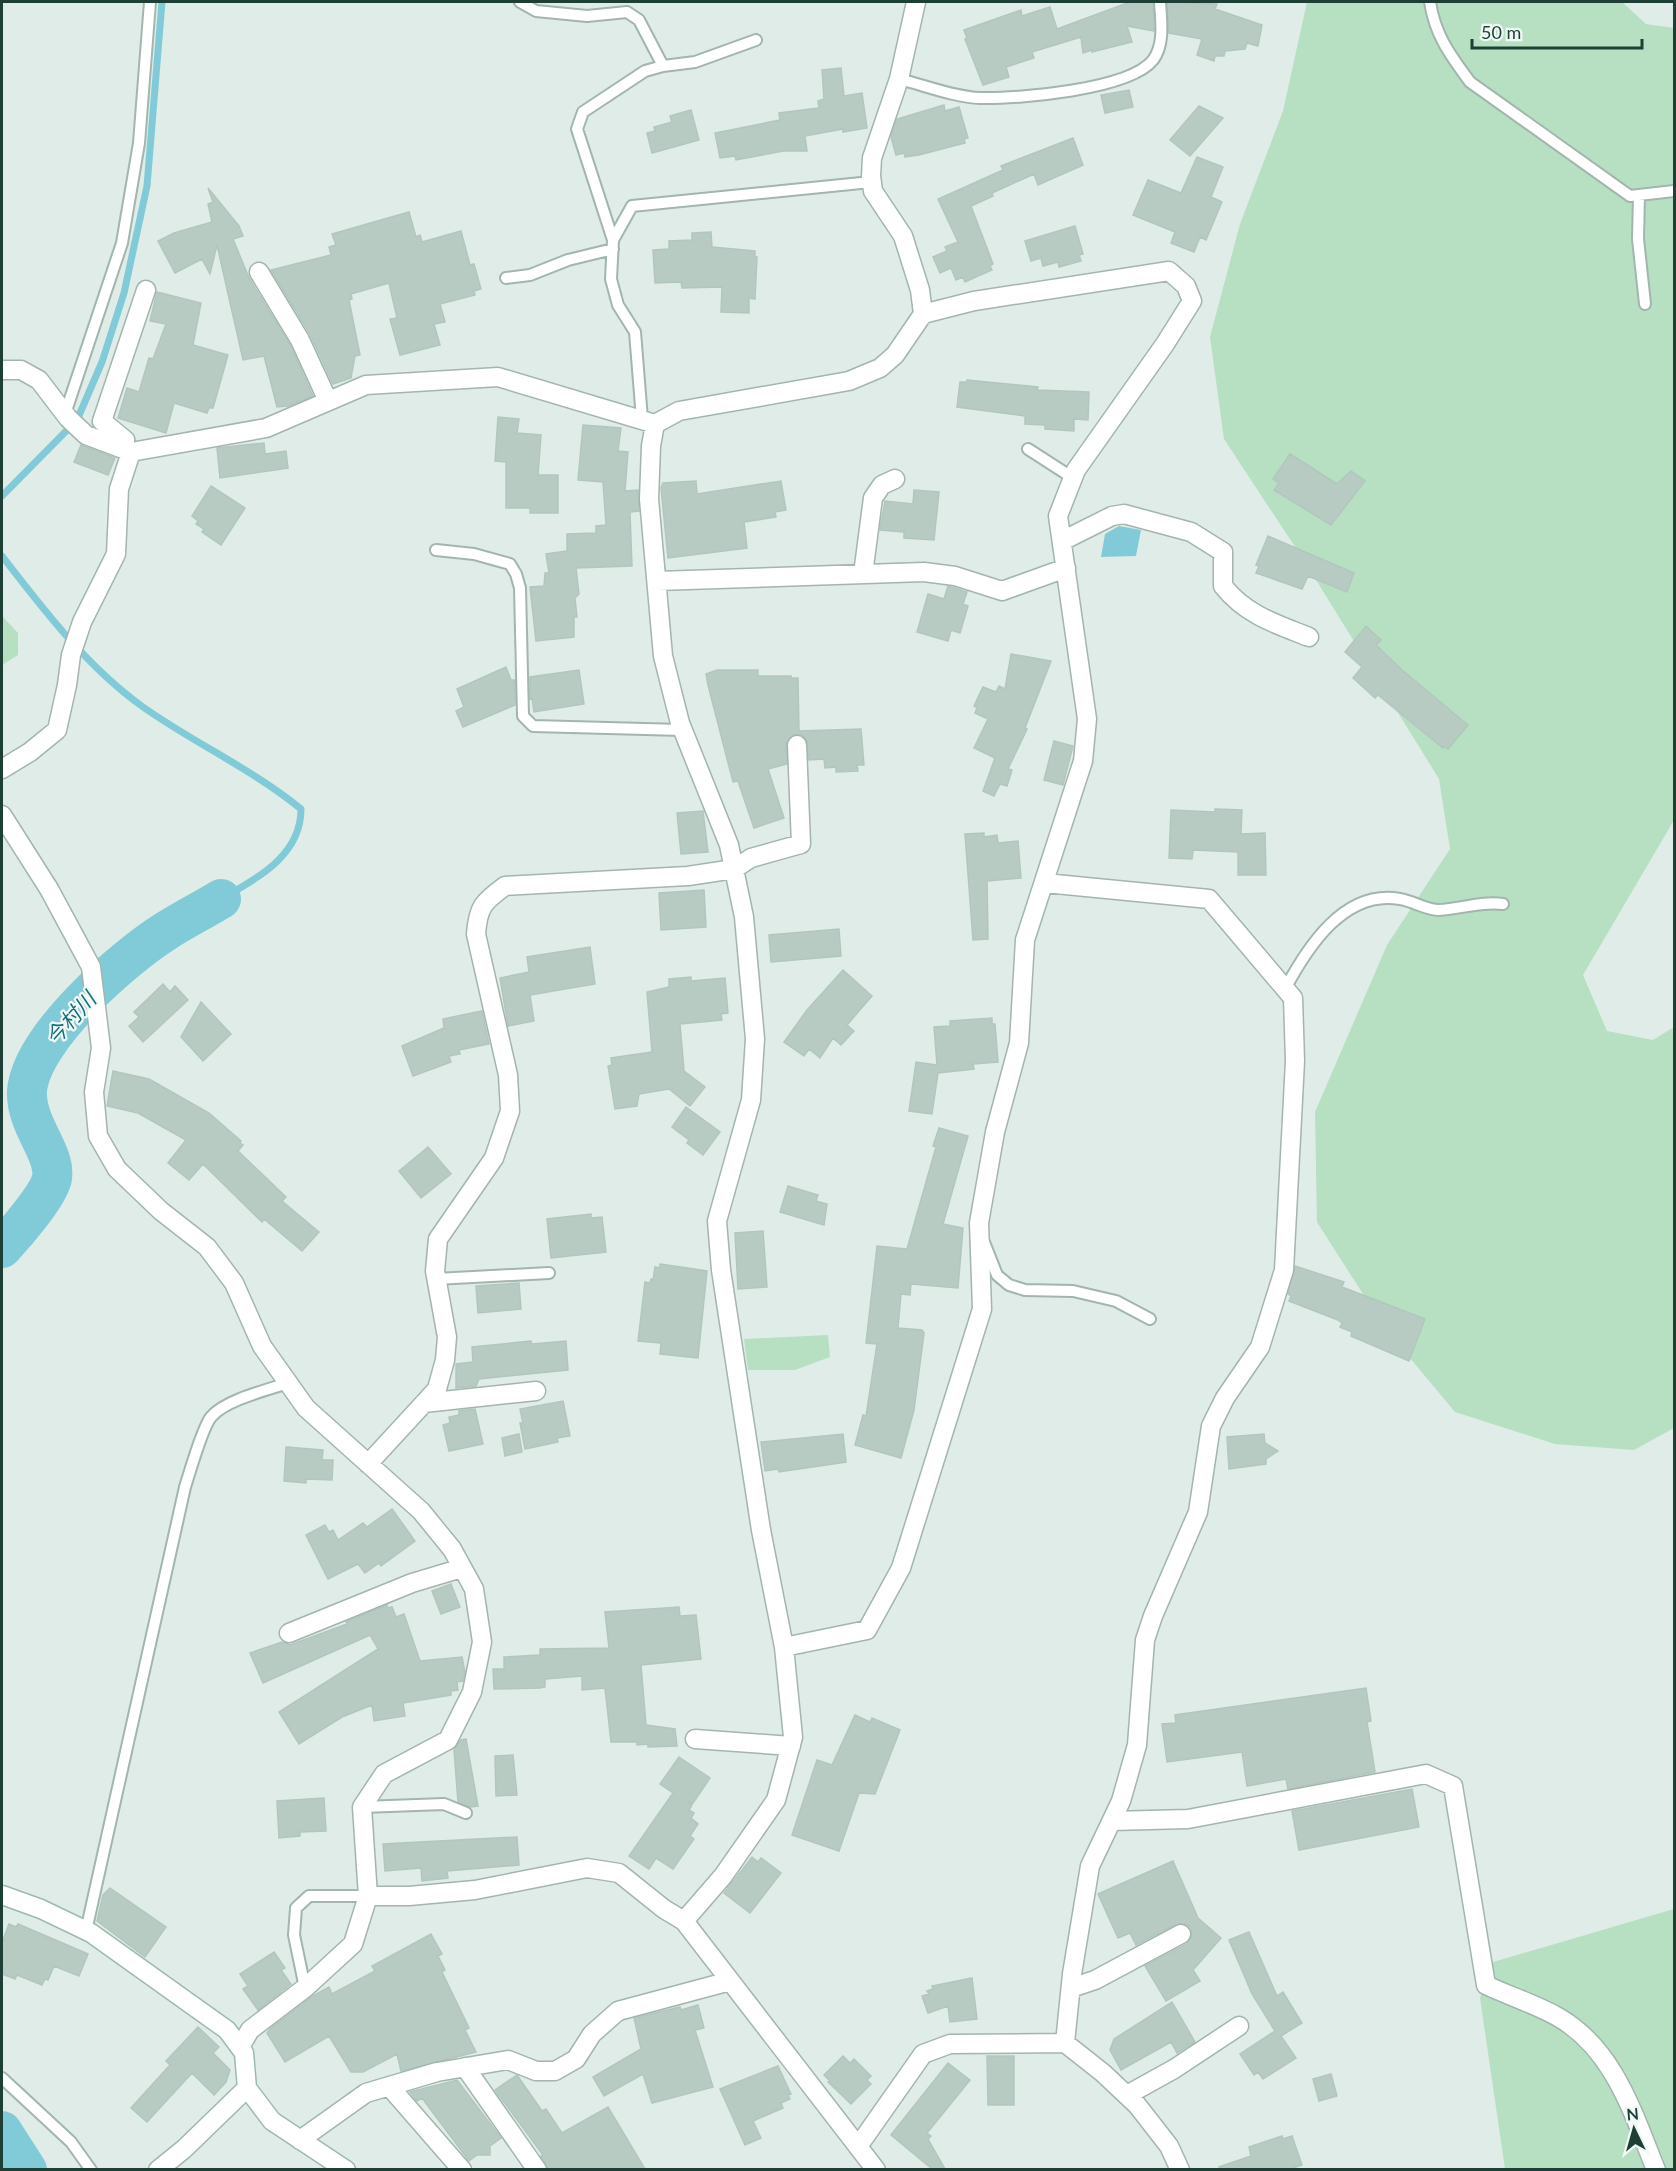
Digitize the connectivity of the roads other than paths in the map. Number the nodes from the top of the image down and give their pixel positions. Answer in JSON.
{"nodes":[{"id":1,"x":150,"y":2,"type":"edge"},
{"id":2,"x":520,"y":2,"type":"edge"},
{"id":3,"x":916,"y":2,"type":"edge"},
{"id":4,"x":1160,"y":2,"type":"edge"},
{"id":5,"x":1430,"y":2,"type":"edge"},
{"id":6,"x":756,"y":40,"type":"dead end"},
{"id":7,"x":663,"y":66,"type":"junction"},
{"id":8,"x":898,"y":79,"type":"junction"},
{"id":9,"x":871,"y":182,"type":"junction"},
{"id":10,"x":1674,"y":191,"type":"edge"},
{"id":11,"x":1639,"y":195,"type":"junction"},
{"id":12,"x":613,"y":245,"type":"junction"},
{"id":13,"x":259,"y":272,"type":"dead end"},
{"id":14,"x":506,"y":278,"type":"dead end"},
{"id":15,"x":146,"y":290,"type":"dead end"},
{"id":16,"x":1645,"y":304,"type":"dead end"},
{"id":17,"x":923,"y":314,"type":"junction"},
{"id":18,"x":2,"y":370,"type":"edge"},
{"id":19,"x":328,"y":401,"type":"junction"},
{"id":20,"x":67,"y":416,"type":"junction"},
{"id":21,"x":649,"y":422,"type":"junction"},
{"id":22,"x":1028,"y":449,"type":"dead end"},
{"id":23,"x":127,"y":450,"type":"junction"},
{"id":24,"x":1073,"y":478,"type":"junction"},
{"id":25,"x":895,"y":479,"type":"dead end"},
{"id":26,"x":1062,"y":541,"type":"junction"},
{"id":27,"x":436,"y":550,"type":"dead end"},
{"id":28,"x":1066,"y":568,"type":"junction"},
{"id":29,"x":863,"y":574,"type":"junction"},
{"id":30,"x":657,"y":581,"type":"junction"},
{"id":31,"x":1310,"y":637,"type":"dead end"},
{"id":32,"x":682,"y":729,"type":"junction"},
{"id":33,"x":796,"y":745,"type":"dead end"},
{"id":34,"x":2,"y":770,"type":"edge"},
{"id":35,"x":2,"y":815,"type":"edge"},
{"id":36,"x":734,"y":869,"type":"junction"},
{"id":37,"x":1045,"y":883,"type":"junction"},
{"id":38,"x":1503,"y":904,"type":"dead end"},
{"id":39,"x":1285,"y":989,"type":"junction"},
{"id":40,"x":979,"y":1227,"type":"junction"},
{"id":41,"x":549,"y":1273,"type":"dead end"},
{"id":42,"x":436,"y":1279,"type":"junction"},
{"id":43,"x":1150,"y":1319,"type":"dead end"},
{"id":44,"x":288,"y":1383,"type":"junction"},
{"id":45,"x":536,"y":1391,"type":"dead end"},
{"id":46,"x":424,"y":1403,"type":"junction"},
{"id":47,"x":368,"y":1464,"type":"junction"},
{"id":48,"x":462,"y":1568,"type":"junction"},
{"id":49,"x":289,"y":1633,"type":"dead end"},
{"id":50,"x":784,"y":1647,"type":"junction"},
{"id":51,"x":695,"y":1739,"type":"dead end"},
{"id":52,"x":791,"y":1746,"type":"junction"},
{"id":53,"x":362,"y":1807,"type":"junction"},
{"id":54,"x":466,"y":1813,"type":"dead end"},
{"id":55,"x":1112,"y":1821,"type":"junction"},
{"id":56,"x":2,"y":1895,"type":"edge"},
{"id":57,"x":368,"y":1896,"type":"junction"},
{"id":58,"x":684,"y":1921,"type":"junction"},
{"id":59,"x":86,"y":1931,"type":"junction"},
{"id":60,"x":1181,"y":1934,"type":"dead end"},
{"id":61,"x":730,"y":1981,"type":"junction"},
{"id":62,"x":305,"y":1988,"type":"junction"},
{"id":63,"x":1071,"y":1988,"type":"junction"},
{"id":64,"x":1239,"y":2026,"type":"dead end"},
{"id":65,"x":1065,"y":2043,"type":"junction"},
{"id":66,"x":240,"y":2047,"type":"junction"},
{"id":67,"x":465,"y":2067,"type":"junction"},
{"id":68,"x":2,"y":2078,"type":"edge"},
{"id":69,"x":389,"y":2086,"type":"junction"},
{"id":70,"x":247,"y":2088,"type":"junction"},
{"id":71,"x":1127,"y":2095,"type":"junction"},
{"id":72,"x":300,"y":2140,"type":"junction"},
{"id":73,"x":859,"y":2145,"type":"junction"},
{"id":74,"x":91,"y":2169,"type":"edge"},
{"id":75,"x":158,"y":2169,"type":"edge"},
{"id":76,"x":346,"y":2169,"type":"edge"},
{"id":77,"x":462,"y":2169,"type":"edge"},
{"id":78,"x":537,"y":2169,"type":"edge"},
{"id":79,"x":876,"y":2169,"type":"edge"},
{"id":80,"x":1180,"y":2169,"type":"edge"},
{"id":81,"x":1656,"y":2169,"type":"edge"}],
"edges":[{"from":1,"to":20,"type":"lane"},
{"from":2,"to":7,"type":"lane"},
{"from":3,"to":8,"type":"street"},
{"from":4,"to":8,"type":"lane"},
{"from":5,"to":11,"type":"lane"},
{"from":6,"to":7,"type":"lane"},
{"from":7,"to":12,"type":"lane"},
{"from":8,"to":9,"type":"street"},
{"from":9,"to":12,"type":"lane"},
{"from":9,"to":17,"type":"street"},
{"from":10,"to":11,"type":"lane"},
{"from":11,"to":16,"type":"lane"},
{"from":12,"to":14,"type":"lane"},
{"from":12,"to":21,"type":"lane"},
{"from":13,"to":19,"type":"street"},
{"from":15,"to":23,"type":"street"},
{"from":17,"to":21,"type":"street"},
{"from":17,"to":24,"type":"street"},
{"from":18,"to":20,"type":"street"},
{"from":19,"to":21,"type":"street"},
{"from":19,"to":23,"type":"street"},
{"from":20,"to":23,"type":"street"},
{"from":21,"to":30,"type":"street"},
{"from":22,"to":24,"type":"lane"},
{"from":23,"to":34,"type":"street"},
{"from":24,"to":26,"type":"street"},
{"from":25,"to":29,"type":"street"},
{"from":26,"to":28,"type":"street"},
{"from":26,"to":31,"type":"street"},
{"from":27,"to":32,"type":"lane"},
{"from":28,"to":29,"type":"street"},
{"from":28,"to":37,"type":"street"},
{"from":29,"to":30,"type":"street"},
{"from":30,"to":32,"type":"street"},
{"from":32,"to":36,"type":"street"},
{"from":33,"to":36,"type":"street"},
{"from":35,"to":44,"type":"street"},
{"from":36,"to":42,"type":"street"},
{"from":36,"to":50,"type":"street"},
{"from":37,"to":39,"type":"street"},
{"from":37,"to":40,"type":"street"},
{"from":38,"to":39,"type":"lane"},
{"from":39,"to":55,"type":"street"},
{"from":40,"to":43,"type":"lane"},
{"from":40,"to":50,"type":"street"},
{"from":41,"to":42,"type":"lane"},
{"from":42,"to":46,"type":"street"},
{"from":44,"to":47,"type":"street"},
{"from":44,"to":59,"type":"lane"},
{"from":45,"to":46,"type":"street"},
{"from":46,"to":47,"type":"street"},
{"from":47,"to":48,"type":"street"},
{"from":48,"to":49,"type":"street"},
{"from":48,"to":53,"type":"street"},
{"from":50,"to":52,"type":"street"},
{"from":51,"to":52,"type":"street"},
{"from":52,"to":58,"type":"street"},
{"from":53,"to":54,"type":"lane"},
{"from":53,"to":57,"type":"street"},
{"from":55,"to":63,"type":"street"},
{"from":55,"to":81,"type":"street"},
{"from":56,"to":59,"type":"street"},
{"from":57,"to":58,"type":"street"},
{"from":57,"to":62,"type":"street"},
{"from":57,"to":62,"type":"lane"},
{"from":58,"to":61,"type":"street"},
{"from":59,"to":66,"type":"street"},
{"from":60,"to":63,"type":"street"},
{"from":61,"to":67,"type":"street"},
{"from":61,"to":73,"type":"street"},
{"from":62,"to":66,"type":"street"},
{"from":63,"to":65,"type":"street"},
{"from":64,"to":71,"type":"street"},
{"from":65,"to":71,"type":"street"},
{"from":65,"to":73,"type":"street"},
{"from":66,"to":70,"type":"street"},
{"from":67,"to":69,"type":"street"},
{"from":67,"to":78,"type":"street"},
{"from":68,"to":74,"type":"lane"},
{"from":69,"to":72,"type":"street"},
{"from":69,"to":77,"type":"street"},
{"from":70,"to":72,"type":"street"},
{"from":70,"to":75,"type":"street"},
{"from":71,"to":80,"type":"street"},
{"from":72,"to":76,"type":"street"},
{"from":73,"to":79,"type":"street"}]}
